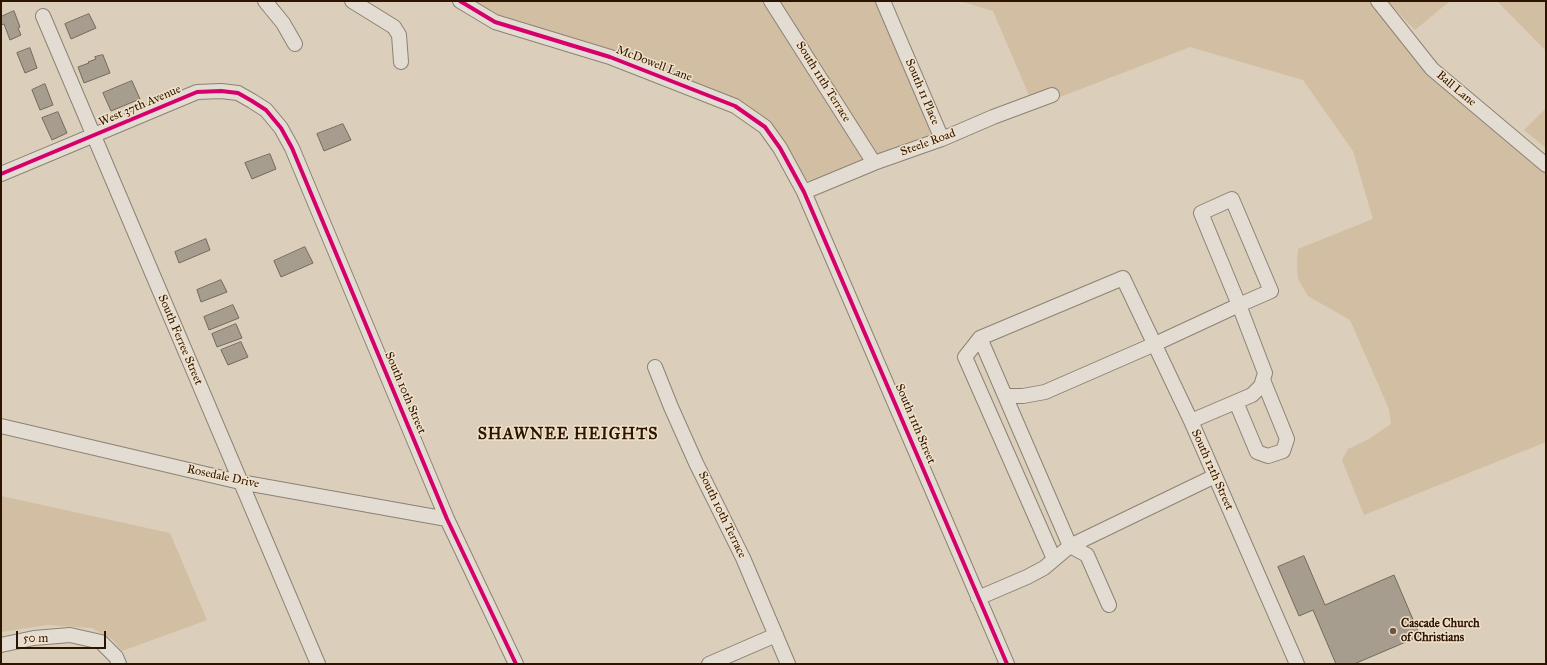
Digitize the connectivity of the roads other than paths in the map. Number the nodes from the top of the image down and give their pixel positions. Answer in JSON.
{"nodes":[{"id":1,"x":265,"y":1,"type":"edge"},
{"id":2,"x":352,"y":1,"type":"edge"},
{"id":3,"x":460,"y":1,"type":"edge"},
{"id":4,"x":771,"y":1,"type":"edge"},
{"id":5,"x":883,"y":1,"type":"edge"},
{"id":6,"x":1378,"y":1,"type":"edge"},
{"id":7,"x":42,"y":16,"type":"dead end"},
{"id":8,"x":295,"y":44,"type":"dead end"},
{"id":9,"x":401,"y":62,"type":"dead end"},
{"id":10,"x":1052,"y":95,"type":"dead end"},
{"id":11,"x":280,"y":128,"type":"joint"},
{"id":12,"x":94,"y":136,"type":"junction"},
{"id":13,"x":942,"y":139,"type":"junction"},
{"id":14,"x":874,"y":163,"type":"junction"},
{"id":15,"x":1546,"y":165,"type":"edge"},
{"id":16,"x":1,"y":174,"type":"edge"},
{"id":17,"x":804,"y":192,"type":"junction"},
{"id":18,"x":1239,"y":305,"type":"junction"},
{"id":19,"x":980,"y":338,"type":"junction"},
{"id":20,"x":1155,"y":344,"type":"junction"},
{"id":21,"x":655,"y":367,"type":"dead end"},
{"id":22,"x":1263,"y":380,"type":"junction"},
{"id":23,"x":1006,"y":396,"type":"junction"},
{"id":24,"x":1236,"y":402,"type":"junction"},
{"id":25,"x":1191,"y":422,"type":"junction"},
{"id":26,"x":1,"y":426,"type":"edge"},
{"id":27,"x":1215,"y":476,"type":"junction"},
{"id":28,"x":240,"y":482,"type":"junction"},
{"id":29,"x":447,"y":520,"type":"junction"},
{"id":30,"x":1070,"y":546,"type":"junction"},
{"id":31,"x":1054,"y":559,"type":"junction"},
{"id":32,"x":978,"y":598,"type":"junction"},
{"id":33,"x":1109,"y":604,"type":"dead end"},
{"id":34,"x":776,"y":636,"type":"junction"},
{"id":35,"x":1,"y":645,"type":"edge"},
{"id":36,"x":117,"y":661,"type":"edge"},
{"id":37,"x":318,"y":664,"type":"edge"},
{"id":38,"x":516,"y":664,"type":"edge"},
{"id":39,"x":709,"y":664,"type":"edge"},
{"id":40,"x":788,"y":664,"type":"edge"},
{"id":41,"x":1008,"y":664,"type":"edge"},
{"id":42,"x":1297,"y":664,"type":"edge"}],
"edges":[{"from":1,"to":8,"type":"street"},
{"from":2,"to":9,"type":"street"},
{"from":3,"to":17,"type":"street","name":"McDowell Lane"},
{"from":4,"to":14,"type":"street","name":"South 11th Terrace"},
{"from":5,"to":13,"type":"street","name":"South 11 Place"},
{"from":6,"to":15,"type":"street","name":"Ball Lane"},
{"from":7,"to":12,"type":"street","name":"South Ferree Street"},
{"from":10,"to":13,"type":"street","name":"Steele Road"},
{"from":11,"to":12,"type":"street","name":"West 37th Avenue"},
{"from":11,"to":29,"type":"street","name":"South 10th Street"},
{"from":12,"to":16,"type":"street","name":"West 37th Avenue"},
{"from":12,"to":28,"type":"street","name":"South Ferree Street"},
{"from":13,"to":14,"type":"street","name":"Steele Road"},
{"from":14,"to":17,"type":"street","name":"Steele Road"},
{"from":17,"to":32,"type":"street","name":"South 11th Street"},
{"from":18,"to":18,"type":"street"},
{"from":18,"to":20,"type":"street"},
{"from":18,"to":22,"type":"street"},
{"from":19,"to":20,"type":"street","name":"South 12th Street"},
{"from":19,"to":23,"type":"street"},
{"from":19,"to":31,"type":"street"},
{"from":20,"to":23,"type":"street"},
{"from":20,"to":25,"type":"street","name":"South 12th Street"},
{"from":21,"to":34,"type":"street","name":"South 10th Terrace"},
{"from":22,"to":24,"type":"street"},
{"from":22,"to":24,"type":"street"},
{"from":23,"to":30,"type":"street"},
{"from":24,"to":25,"type":"street"},
{"from":25,"to":27,"type":"street","name":"South 12th Street"},
{"from":26,"to":28,"type":"street","name":"Rosedale Drive"},
{"from":27,"to":30,"type":"street"},
{"from":27,"to":42,"type":"street","name":"South 12th Street"},
{"from":28,"to":29,"type":"street","name":"Rosedale Drive"},
{"from":28,"to":37,"type":"street","name":"South Ferree Street"},
{"from":29,"to":38,"type":"street","name":"South 10th Street"},
{"from":30,"to":31,"type":"street"},
{"from":30,"to":33,"type":"street"},
{"from":31,"to":32,"type":"street"},
{"from":32,"to":41,"type":"street","name":"South 11th Street"},
{"from":34,"to":39,"type":"street"},
{"from":34,"to":40,"type":"street","name":"South 10th Terrace"},
{"from":35,"to":36,"type":"street"}]}
